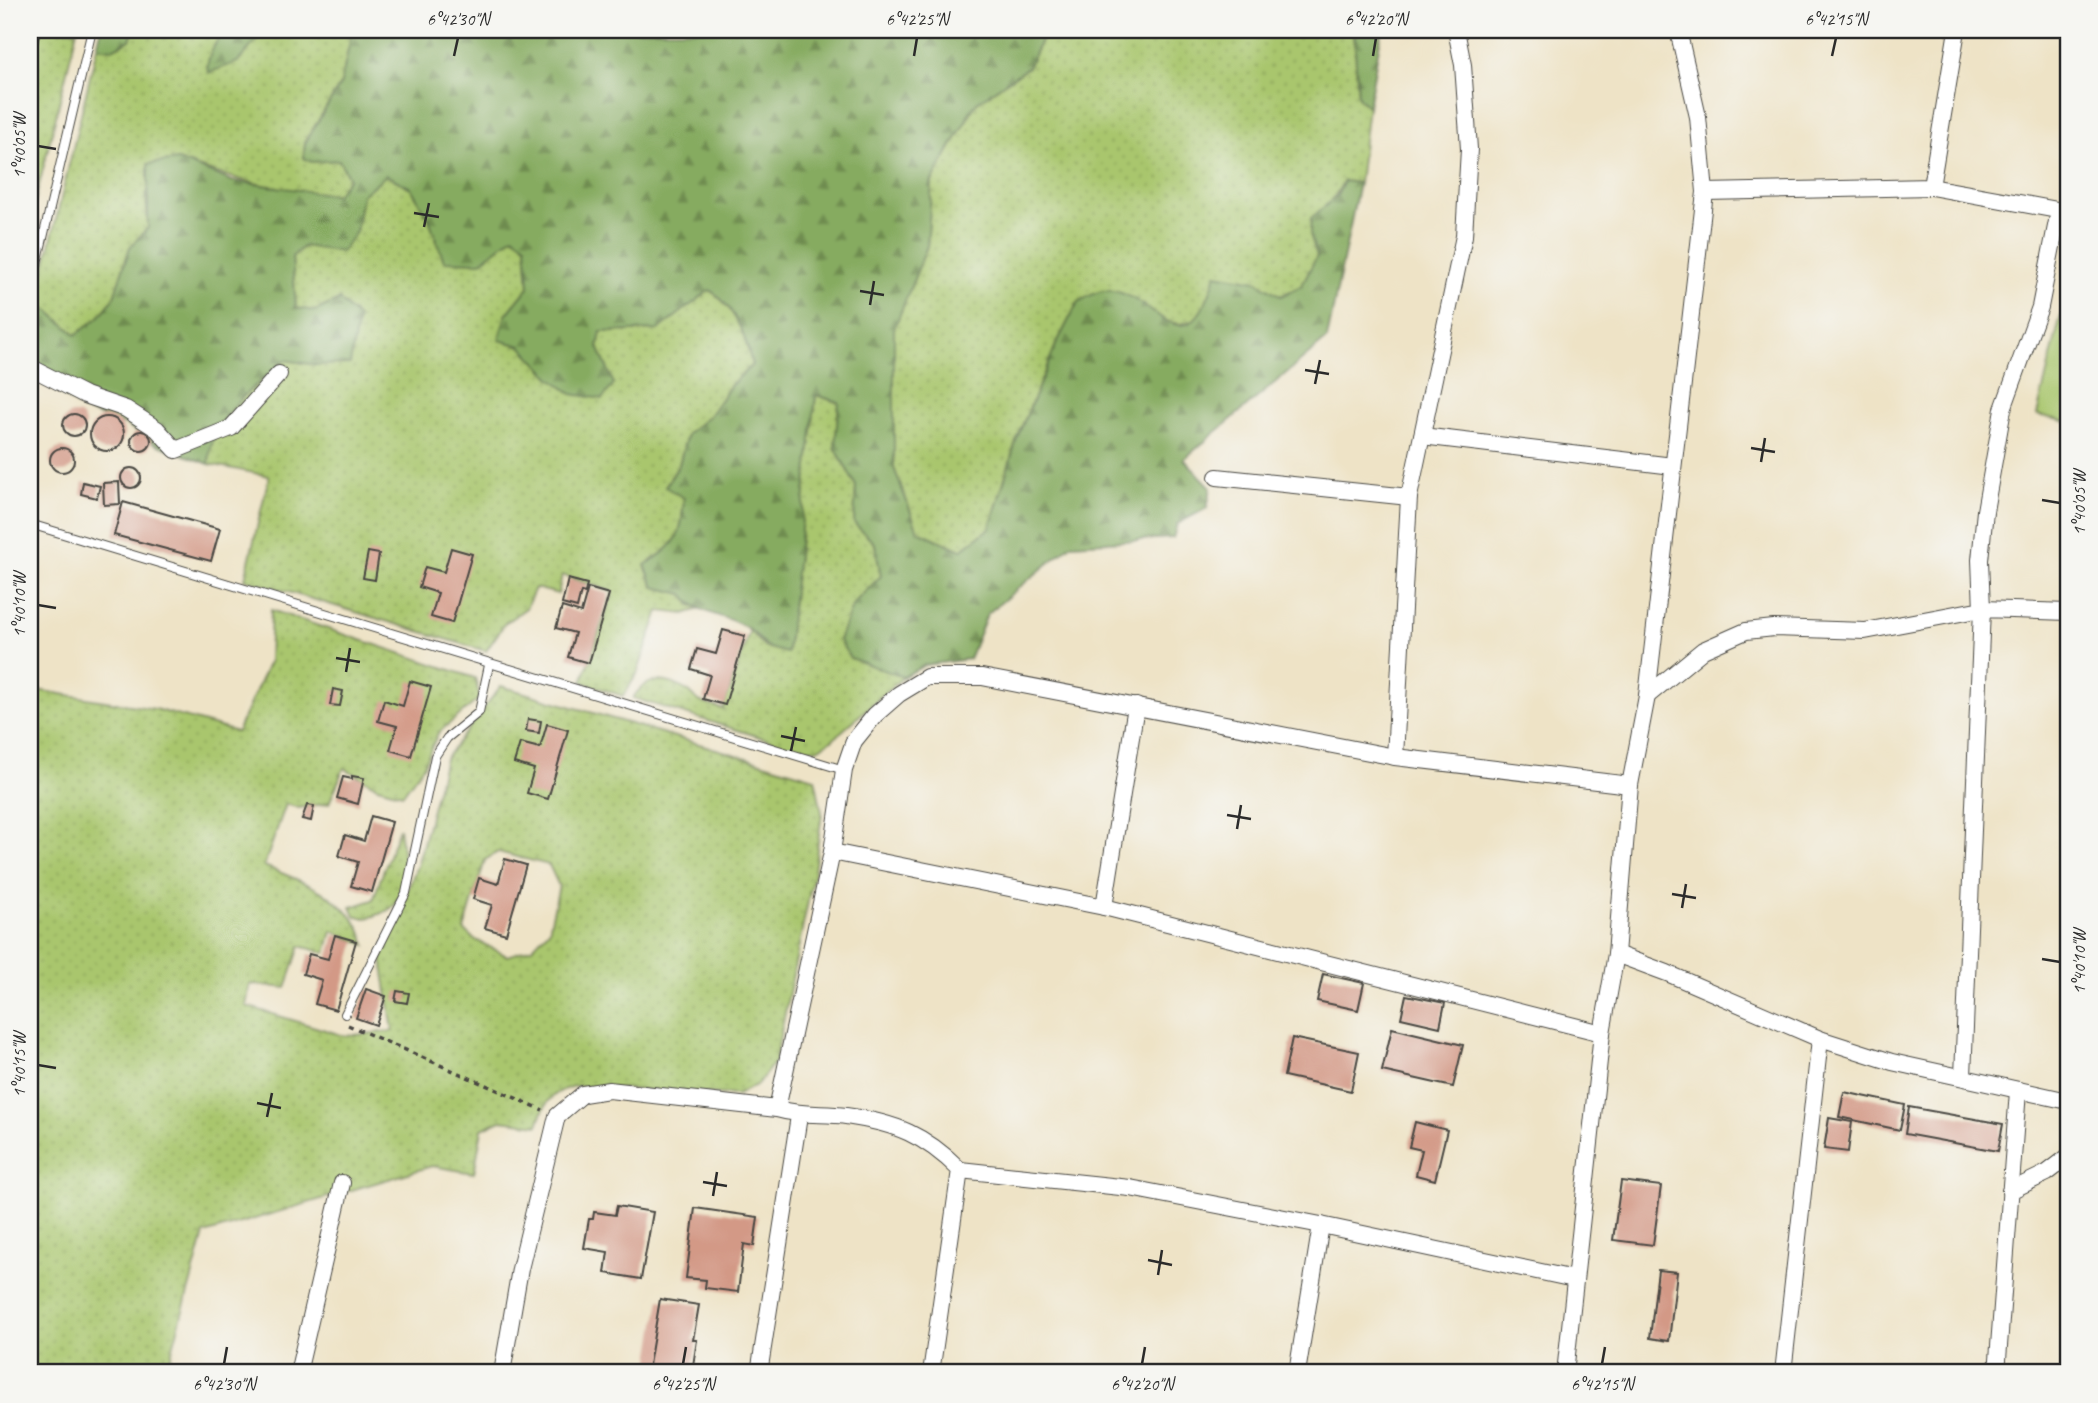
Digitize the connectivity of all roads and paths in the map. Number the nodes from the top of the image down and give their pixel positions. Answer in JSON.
{"nodes":[{"id":1,"x":92,"y":30,"type":"edge"},
{"id":2,"x":1456,"y":30,"type":"edge"},
{"id":3,"x":1678,"y":30,"type":"edge"},
{"id":4,"x":1957,"y":30,"type":"edge"},
{"id":5,"x":1931,"y":187,"type":"junction"},
{"id":6,"x":1705,"y":192,"type":"junction"},
{"id":7,"x":2064,"y":212,"type":"edge"},
{"id":8,"x":30,"y":293,"type":"edge"},
{"id":9,"x":30,"y":367,"type":"edge"},
{"id":10,"x":279,"y":374,"type":"dead end"},
{"id":11,"x":1422,"y":436,"type":"junction"},
{"id":12,"x":1673,"y":466,"type":"junction"},
{"id":13,"x":1217,"y":477,"type":"dead end"},
{"id":14,"x":1409,"y":496,"type":"junction"},
{"id":15,"x":30,"y":524,"type":"edge"},
{"id":16,"x":1982,"y":609,"type":"junction"},
{"id":17,"x":2068,"y":612,"type":"edge"},
{"id":18,"x":489,"y":664,"type":"junction"},
{"id":19,"x":1647,"y":696,"type":"junction"},
{"id":20,"x":1136,"y":706,"type":"junction"},
{"id":21,"x":1395,"y":757,"type":"junction"},
{"id":22,"x":844,"y":770,"type":"junction"},
{"id":23,"x":1630,"y":785,"type":"junction"},
{"id":24,"x":832,"y":852,"type":"junction"},
{"id":25,"x":1104,"y":907,"type":"junction"},
{"id":26,"x":1616,"y":954,"type":"junction"},
{"id":27,"x":345,"y":1014,"type":"joint"},
{"id":28,"x":1602,"y":1033,"type":"junction"},
{"id":29,"x":1820,"y":1039,"type":"junction"},
{"id":30,"x":1963,"y":1076,"type":"junction"},
{"id":31,"x":2018,"y":1091,"type":"junction"},
{"id":32,"x":2068,"y":1101,"type":"edge"},
{"id":33,"x":777,"y":1109,"type":"junction"},
{"id":34,"x":557,"y":1116,"type":"junction"},
{"id":35,"x":799,"y":1116,"type":"junction"},
{"id":36,"x":2068,"y":1157,"type":"edge"},
{"id":37,"x":960,"y":1170,"type":"junction"},
{"id":38,"x":342,"y":1184,"type":"dead end"},
{"id":39,"x":2010,"y":1191,"type":"junction"},
{"id":40,"x":1321,"y":1225,"type":"junction"},
{"id":41,"x":1574,"y":1279,"type":"junction"},
{"id":42,"x":299,"y":1373,"type":"edge"},
{"id":43,"x":502,"y":1373,"type":"edge"},
{"id":44,"x":759,"y":1373,"type":"edge"},
{"id":45,"x":931,"y":1373,"type":"edge"},
{"id":46,"x":1297,"y":1373,"type":"edge"},
{"id":47,"x":1564,"y":1373,"type":"edge"},
{"id":48,"x":1783,"y":1373,"type":"edge"},
{"id":49,"x":1997,"y":1373,"type":"edge"}],
"edges":[{"from":1,"to":8,"type":"lane"},
{"from":2,"to":11,"type":"street"},
{"from":3,"to":6,"type":"street"},
{"from":4,"to":5,"type":"street"},
{"from":5,"to":6,"type":"street"},
{"from":5,"to":7,"type":"street"},
{"from":6,"to":12,"type":"street"},
{"from":7,"to":16,"type":"street"},
{"from":9,"to":10,"type":"street"},
{"from":11,"to":12,"type":"street"},
{"from":11,"to":14,"type":"street"},
{"from":12,"to":19,"type":"street"},
{"from":13,"to":14,"type":"street"},
{"from":14,"to":21,"type":"street"},
{"from":15,"to":18,"type":"lane"},
{"from":16,"to":17,"type":"street"},
{"from":16,"to":19,"type":"street"},
{"from":16,"to":30,"type":"street"},
{"from":18,"to":22,"type":"lane"},
{"from":18,"to":27,"type":"lane"},
{"from":19,"to":23,"type":"street"},
{"from":20,"to":21,"type":"street"},
{"from":20,"to":22,"type":"street"},
{"from":20,"to":25,"type":"street"},
{"from":21,"to":23,"type":"street"},
{"from":22,"to":24,"type":"street"},
{"from":23,"to":26,"type":"street"},
{"from":24,"to":25,"type":"street"},
{"from":24,"to":33,"type":"street"},
{"from":25,"to":28,"type":"street"},
{"from":26,"to":28,"type":"street"},
{"from":26,"to":29,"type":"street"},
{"from":27,"to":34,"type":"path"},
{"from":28,"to":41,"type":"street"},
{"from":29,"to":30,"type":"street"},
{"from":29,"to":48,"type":"street"},
{"from":30,"to":31,"type":"street"},
{"from":31,"to":32,"type":"street"},
{"from":31,"to":39,"type":"street"},
{"from":33,"to":34,"type":"street"},
{"from":33,"to":35,"type":"street"},
{"from":34,"to":43,"type":"street"},
{"from":35,"to":37,"type":"street"},
{"from":35,"to":44,"type":"street"},
{"from":36,"to":39,"type":"street"},
{"from":37,"to":40,"type":"street"},
{"from":37,"to":45,"type":"street"},
{"from":38,"to":42,"type":"street"},
{"from":39,"to":49,"type":"street"},
{"from":40,"to":41,"type":"street"},
{"from":40,"to":46,"type":"street"},
{"from":41,"to":47,"type":"street"}]}
